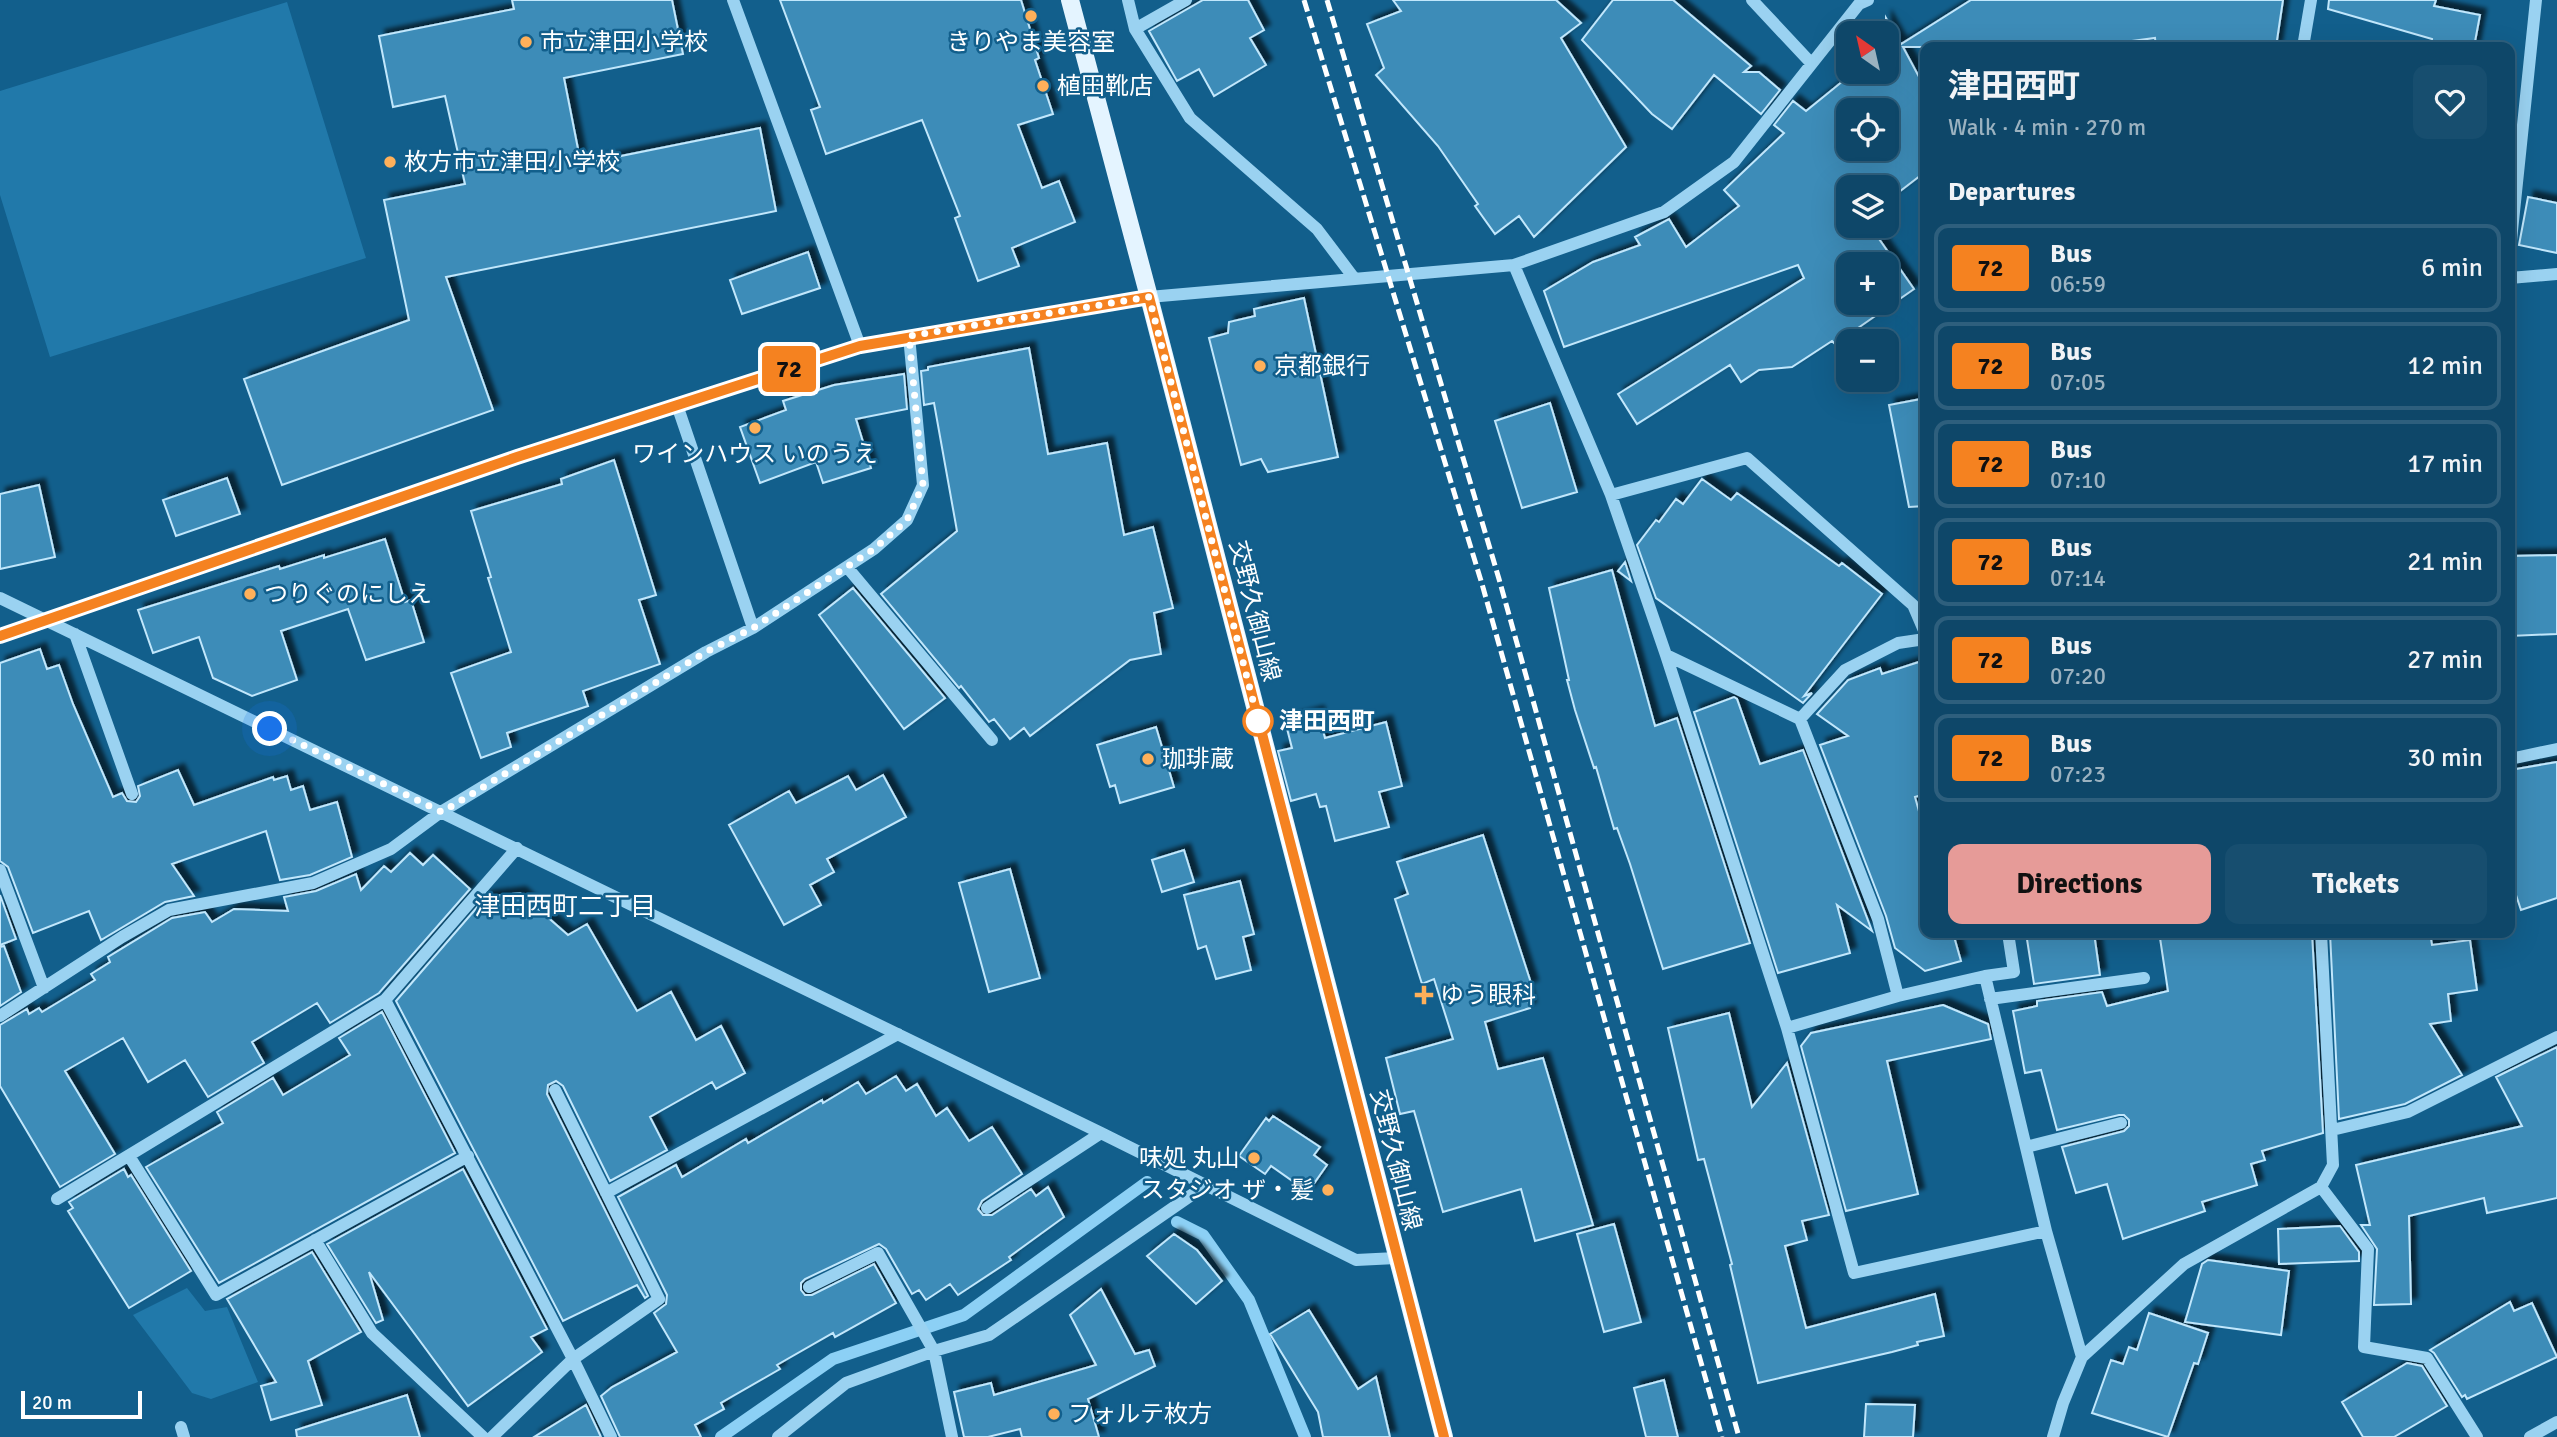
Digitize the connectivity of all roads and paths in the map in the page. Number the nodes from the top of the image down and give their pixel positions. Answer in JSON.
{"nodes":[{"id":1,"x":733,"y":0,"type":"edge"},
{"id":2,"x":1069,"y":0,"type":"edge"},
{"id":3,"x":1128,"y":0,"type":"edge"},
{"id":4,"x":1186,"y":0,"type":"edge"},
{"id":5,"x":1752,"y":0,"type":"edge"},
{"id":6,"x":1868,"y":0,"type":"edge"},
{"id":7,"x":2311,"y":0,"type":"edge"},
{"id":8,"x":2536,"y":0,"type":"edge"},
{"id":9,"x":1135,"y":29,"type":"junction"},
{"id":10,"x":2304,"y":42,"type":"edge"},
{"id":11,"x":1811,"y":63,"type":"junction"},
{"id":12,"x":2515,"y":202,"type":"edge"},
{"id":13,"x":1514,"y":265,"type":"junction"},
{"id":14,"x":2557,"y":274,"type":"edge"},
{"id":15,"x":1354,"y":278,"type":"junction"},
{"id":16,"x":2515,"y":278,"type":"edge"},
{"id":17,"x":1149,"y":297,"type":"junction"},
{"id":18,"x":909,"y":336,"type":"junction"},
{"id":19,"x":860,"y":346,"type":"junction"},
{"id":20,"x":677,"y":405,"type":"junction"},
{"id":21,"x":1611,"y":495,"type":"junction"},
{"id":22,"x":847,"y":567,"type":"junction"},
{"id":23,"x":0,"y":598,"type":"edge"},
{"id":24,"x":49,"y":621,"type":"junction"},
{"id":25,"x":1920,"y":621,"type":"edge"},
{"id":26,"x":753,"y":628,"type":"junction"},
{"id":27,"x":75,"y":634,"type":"junction"},
{"id":28,"x":0,"y":636,"type":"edge"},
{"id":29,"x":1920,"y":640,"type":"edge"},
{"id":30,"x":1666,"y":655,"type":"junction"},
{"id":31,"x":1800,"y":719,"type":"junction"},
{"id":32,"x":992,"y":740,"type":"dead end"},
{"id":33,"x":2557,"y":749,"type":"edge"},
{"id":34,"x":2515,"y":758,"type":"edge"},
{"id":35,"x":132,"y":793,"type":"dead end"},
{"id":36,"x":442,"y":812,"type":"junction"},
{"id":37,"x":517,"y":848,"type":"junction"},
{"id":38,"x":0,"y":870,"type":"edge"},
{"id":39,"x":2009,"y":938,"type":"edge"},
{"id":40,"x":2321,"y":938,"type":"edge"},
{"id":41,"x":1985,"y":976,"type":"junction"},
{"id":42,"x":2144,"y":978,"type":"dead end"},
{"id":43,"x":44,"y":988,"type":"junction"},
{"id":44,"x":1898,"y":996,"type":"junction"},
{"id":45,"x":1990,"y":999,"type":"junction"},
{"id":46,"x":385,"y":1000,"type":"junction"},
{"id":47,"x":0,"y":1016,"type":"edge"},
{"id":48,"x":1787,"y":1028,"type":"junction"},
{"id":49,"x":898,"y":1034,"type":"junction"},
{"id":50,"x":2557,"y":1037,"type":"edge"},
{"id":51,"x":555,"y":1090,"type":"dead end"},
{"id":52,"x":2121,"y":1123,"type":"dead end"},
{"id":53,"x":2332,"y":1130,"type":"junction"},
{"id":54,"x":1101,"y":1133,"type":"junction"},
{"id":55,"x":2026,"y":1147,"type":"junction"},
{"id":56,"x":129,"y":1156,"type":"junction"},
{"id":57,"x":468,"y":1156,"type":"junction"},
{"id":58,"x":1206,"y":1185,"type":"junction"},
{"id":59,"x":2320,"y":1187,"type":"junction"},
{"id":60,"x":606,"y":1193,"type":"junction"},
{"id":61,"x":57,"y":1199,"type":"dead end"},
{"id":62,"x":986,"y":1208,"type":"dead end"},
{"id":63,"x":2046,"y":1231,"type":"junction"},
{"id":64,"x":315,"y":1240,"type":"junction"},
{"id":65,"x":1396,"y":1258,"type":"junction"},
{"id":66,"x":809,"y":1287,"type":"dead end"},
{"id":67,"x":934,"y":1350,"type":"junction"},
{"id":68,"x":2082,"y":1357,"type":"junction"},
{"id":69,"x":573,"y":1359,"type":"junction"},
{"id":70,"x":2557,"y":1422,"type":"edge"},
{"id":71,"x":483,"y":1437,"type":"edge"},
{"id":72,"x":492,"y":1437,"type":"edge"},
{"id":73,"x":611,"y":1437,"type":"edge"},
{"id":74,"x":778,"y":1437,"type":"edge"},
{"id":75,"x":952,"y":1437,"type":"edge"},
{"id":76,"x":1444,"y":1437,"type":"edge"},
{"id":77,"x":2053,"y":1437,"type":"edge"},
{"id":78,"x":2477,"y":1437,"type":"edge"},
{"id":79,"x":2530,"y":1437,"type":"edge"}],
"edges":[{"from":1,"to":19,"type":"street"},
{"from":2,"to":17,"type":"main road","name":"交野久御山線"},
{"from":3,"to":9,"type":"street"},
{"from":4,"to":9,"type":"street"},
{"from":5,"to":11,"type":"street"},
{"from":6,"to":11,"type":"street"},
{"from":7,"to":10,"type":"street"},
{"from":8,"to":12,"type":"street"},
{"from":9,"to":15,"type":"street"},
{"from":11,"to":13,"type":"street"},
{"from":13,"to":15,"type":"street"},
{"from":13,"to":21,"type":"street"},
{"from":14,"to":16,"type":"street"},
{"from":15,"to":17,"type":"street"},
{"from":17,"to":18,"type":"street"},
{"from":17,"to":65,"type":"main road","name":"交野久御山線"},
{"from":18,"to":19,"type":"street"},
{"from":18,"to":22,"type":"street"},
{"from":19,"to":20,"type":"street"},
{"from":20,"to":24,"type":"street"},
{"from":20,"to":26,"type":"street"},
{"from":21,"to":25,"type":"street"},
{"from":21,"to":30,"type":"street"},
{"from":22,"to":26,"type":"street"},
{"from":22,"to":32,"type":"street"},
{"from":23,"to":24,"type":"street"},
{"from":24,"to":27,"type":"street"},
{"from":24,"to":28,"type":"street"},
{"from":26,"to":36,"type":"street"},
{"from":27,"to":35,"type":"street"},
{"from":27,"to":36,"type":"street"},
{"from":29,"to":31,"type":"street"},
{"from":30,"to":31,"type":"street"},
{"from":30,"to":48,"type":"street"},
{"from":31,"to":44,"type":"street"},
{"from":33,"to":34,"type":"street"},
{"from":36,"to":37,"type":"street"},
{"from":36,"to":43,"type":"street"},
{"from":37,"to":46,"type":"street"},
{"from":37,"to":49,"type":"street"},
{"from":38,"to":43,"type":"street"},
{"from":39,"to":41,"type":"street"},
{"from":40,"to":53,"type":"street"},
{"from":41,"to":44,"type":"street"},
{"from":41,"to":45,"type":"street"},
{"from":42,"to":45,"type":"street"},
{"from":43,"to":47,"type":"street"},
{"from":44,"to":48,"type":"street"},
{"from":45,"to":55,"type":"street"},
{"from":46,"to":56,"type":"street"},
{"from":46,"to":57,"type":"street"},
{"from":48,"to":63,"type":"street"},
{"from":49,"to":54,"type":"street"},
{"from":49,"to":60,"type":"street"},
{"from":50,"to":53,"type":"street"},
{"from":51,"to":60,"type":"street"},
{"from":52,"to":55,"type":"street"},
{"from":53,"to":59,"type":"street"},
{"from":54,"to":58,"type":"street"},
{"from":54,"to":62,"type":"street"},
{"from":55,"to":63,"type":"street"},
{"from":56,"to":61,"type":"street"},
{"from":56,"to":64,"type":"street"},
{"from":57,"to":64,"type":"street"},
{"from":57,"to":69,"type":"street"},
{"from":58,"to":65,"type":"street"},
{"from":58,"to":67,"type":"street"},
{"from":59,"to":68,"type":"street"},
{"from":59,"to":78,"type":"street"},
{"from":60,"to":69,"type":"street"},
{"from":63,"to":68,"type":"street"},
{"from":64,"to":71,"type":"street"},
{"from":65,"to":76,"type":"main road","name":"交野久御山線"},
{"from":66,"to":67,"type":"street"},
{"from":67,"to":74,"type":"street"},
{"from":67,"to":75,"type":"street"},
{"from":68,"to":77,"type":"street"},
{"from":69,"to":72,"type":"street"},
{"from":69,"to":73,"type":"street"},
{"from":70,"to":79,"type":"street"}]}
